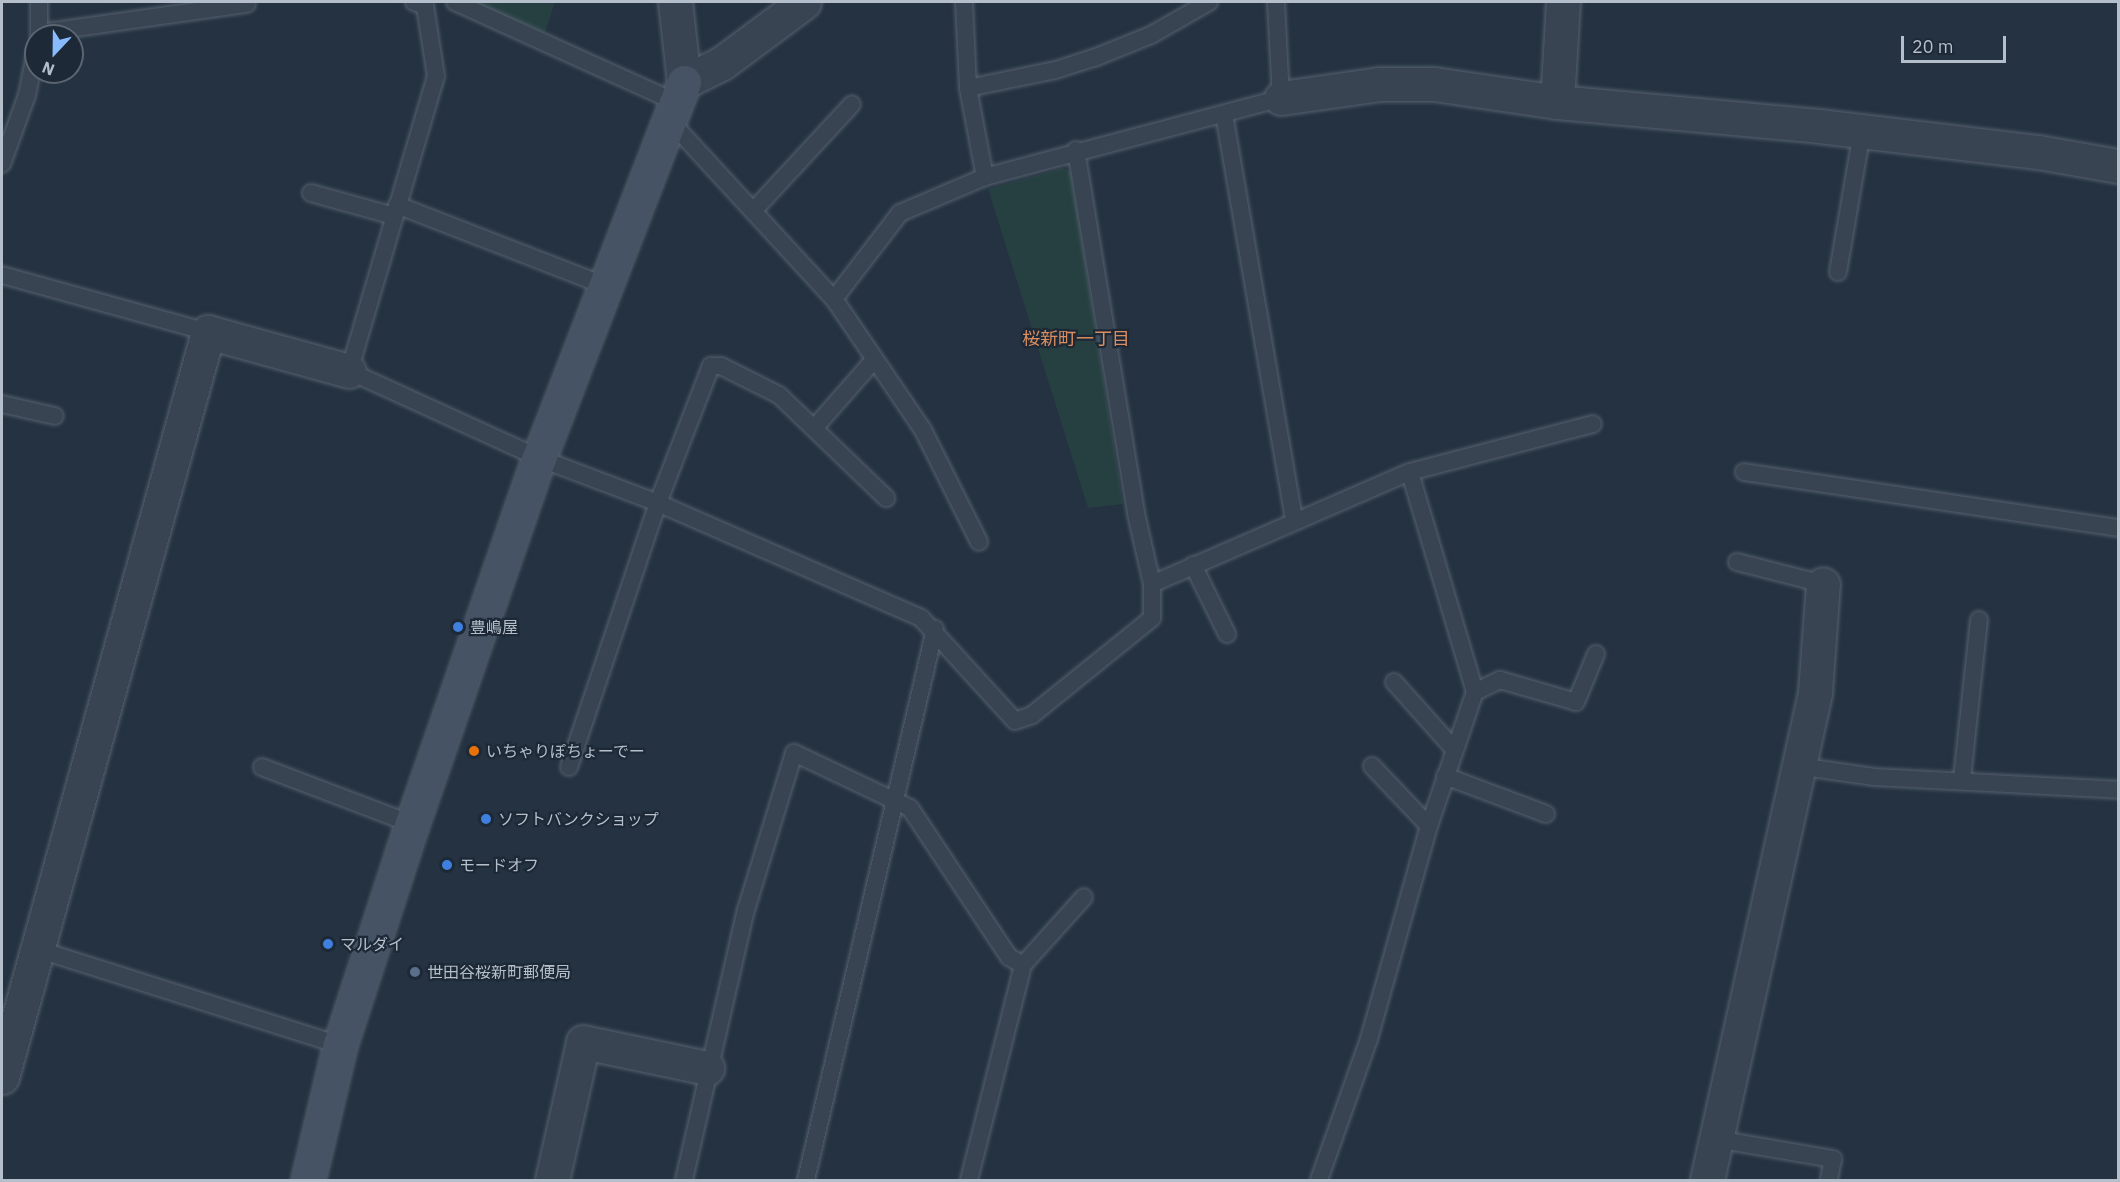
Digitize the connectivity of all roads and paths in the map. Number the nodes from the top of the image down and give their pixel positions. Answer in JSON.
{"nodes":[{"id":1,"x":39,"y":2,"type":"edge"},
{"id":2,"x":414,"y":2,"type":"edge"},
{"id":3,"x":455,"y":2,"type":"edge"},
{"id":4,"x":675,"y":2,"type":"edge"},
{"id":5,"x":804,"y":2,"type":"edge"},
{"id":6,"x":964,"y":2,"type":"edge"},
{"id":7,"x":1209,"y":2,"type":"edge"},
{"id":8,"x":1276,"y":2,"type":"edge"},
{"id":9,"x":1563,"y":2,"type":"edge"},
{"id":10,"x":247,"y":4,"type":"dead end"},
{"id":11,"x":39,"y":24,"type":"edge"},
{"id":12,"x":84,"y":28,"type":"edge"},
{"id":13,"x":29,"y":84,"type":"edge"},
{"id":14,"x":968,"y":88,"type":"junction"},
{"id":15,"x":1281,"y":98,"type":"junction"},
{"id":16,"x":1557,"y":102,"type":"junction"},
{"id":17,"x":678,"y":103,"type":"junction"},
{"id":18,"x":852,"y":104,"type":"dead end"},
{"id":19,"x":1224,"y":114,"type":"junction"},
{"id":20,"x":1862,"y":131,"type":"junction"},
{"id":21,"x":1076,"y":150,"type":"junction"},
{"id":22,"x":2,"y":164,"type":"edge"},
{"id":23,"x":2118,"y":166,"type":"edge"},
{"id":24,"x":985,"y":177,"type":"junction"},
{"id":25,"x":311,"y":194,"type":"dead end"},
{"id":26,"x":754,"y":210,"type":"junction"},
{"id":27,"x":396,"y":211,"type":"junction"},
{"id":28,"x":1838,"y":272,"type":"dead end"},
{"id":29,"x":2,"y":275,"type":"edge"},
{"id":30,"x":606,"y":286,"type":"junction"},
{"id":31,"x":834,"y":299,"type":"junction"},
{"id":32,"x":208,"y":332,"type":"junction"},
{"id":33,"x":874,"y":360,"type":"junction"},
{"id":34,"x":349,"y":371,"type":"junction"},
{"id":35,"x":2,"y":404,"type":"edge"},
{"id":36,"x":55,"y":416,"type":"dead end"},
{"id":37,"x":1593,"y":424,"type":"dead end"},
{"id":38,"x":816,"y":426,"type":"junction"},
{"id":39,"x":539,"y":458,"type":"junction"},
{"id":40,"x":1410,"y":472,"type":"junction"},
{"id":41,"x":1744,"y":472,"type":"dead end"},
{"id":42,"x":886,"y":498,"type":"dead end"},
{"id":43,"x":658,"y":503,"type":"junction"},
{"id":44,"x":1294,"y":520,"type":"junction"},
{"id":45,"x":2118,"y":528,"type":"edge"},
{"id":46,"x":979,"y":542,"type":"dead end"},
{"id":47,"x":1737,"y":562,"type":"dead end"},
{"id":48,"x":1192,"y":565,"type":"junction"},
{"id":49,"x":1152,"y":584,"type":"junction"},
{"id":50,"x":1823,"y":584,"type":"joint"},
{"id":51,"x":1979,"y":620,"type":"dead end"},
{"id":52,"x":934,"y":629,"type":"junction"},
{"id":53,"x":1227,"y":634,"type":"dead end"},
{"id":54,"x":1596,"y":654,"type":"dead end"},
{"id":55,"x":1394,"y":682,"type":"dead end"},
{"id":56,"x":1475,"y":692,"type":"junction"},
{"id":57,"x":1454,"y":749,"type":"junction"},
{"id":58,"x":1372,"y":766,"type":"dead end"},
{"id":59,"x":1798,"y":766,"type":"junction"},
{"id":60,"x":262,"y":767,"type":"dead end"},
{"id":61,"x":569,"y":767,"type":"dead end"},
{"id":62,"x":1445,"y":776,"type":"junction"},
{"id":63,"x":1962,"y":779,"type":"junction"},
{"id":64,"x":2118,"y":790,"type":"edge"},
{"id":65,"x":896,"y":800,"type":"junction"},
{"id":66,"x":1546,"y":814,"type":"dead end"},
{"id":67,"x":412,"y":824,"type":"junction"},
{"id":68,"x":1430,"y":826,"type":"junction"},
{"id":69,"x":1084,"y":897,"type":"dead end"},
{"id":70,"x":37,"y":949,"type":"junction"},
{"id":71,"x":1023,"y":965,"type":"junction"},
{"id":72,"x":340,"y":1045,"type":"junction"},
{"id":73,"x":707,"y":1068,"type":"junction"},
{"id":74,"x":2,"y":1077,"type":"edge"},
{"id":75,"x":1716,"y":1139,"type":"junction"},
{"id":76,"x":308,"y":1180,"type":"edge"},
{"id":77,"x":552,"y":1180,"type":"edge"},
{"id":78,"x":684,"y":1180,"type":"edge"},
{"id":79,"x":806,"y":1180,"type":"edge"},
{"id":80,"x":969,"y":1180,"type":"edge"},
{"id":81,"x":1319,"y":1180,"type":"edge"},
{"id":82,"x":1707,"y":1180,"type":"edge"},
{"id":83,"x":1829,"y":1180,"type":"edge"}],
"edges":[{"from":1,"to":11,"type":"lane"},
{"from":2,"to":27,"type":"lane"},
{"from":3,"to":17,"type":"lane"},
{"from":4,"to":17,"type":"street"},
{"from":5,"to":17,"type":"street"},
{"from":6,"to":14,"type":"lane"},
{"from":7,"to":14,"type":"lane"},
{"from":8,"to":15,"type":"lane"},
{"from":9,"to":16,"type":"street"},
{"from":10,"to":12,"type":"lane"},
{"from":13,"to":22,"type":"lane"},
{"from":14,"to":24,"type":"lane"},
{"from":15,"to":16,"type":"street"},
{"from":15,"to":19,"type":"lane"},
{"from":16,"to":20,"type":"street"},
{"from":17,"to":26,"type":"lane"},
{"from":17,"to":30,"type":"street"},
{"from":18,"to":26,"type":"lane"},
{"from":19,"to":21,"type":"lane"},
{"from":19,"to":44,"type":"lane"},
{"from":20,"to":23,"type":"street"},
{"from":20,"to":28,"type":"lane"},
{"from":21,"to":24,"type":"lane"},
{"from":21,"to":49,"type":"lane"},
{"from":24,"to":31,"type":"lane"},
{"from":25,"to":27,"type":"lane"},
{"from":26,"to":31,"type":"lane"},
{"from":27,"to":30,"type":"lane"},
{"from":27,"to":34,"type":"lane"},
{"from":29,"to":32,"type":"lane"},
{"from":30,"to":39,"type":"street"},
{"from":31,"to":33,"type":"lane"},
{"from":32,"to":34,"type":"street"},
{"from":32,"to":70,"type":"street"},
{"from":33,"to":38,"type":"lane"},
{"from":33,"to":46,"type":"lane"},
{"from":34,"to":39,"type":"lane"},
{"from":35,"to":36,"type":"lane"},
{"from":37,"to":40,"type":"lane"},
{"from":38,"to":42,"type":"lane"},
{"from":38,"to":43,"type":"lane"},
{"from":39,"to":43,"type":"lane"},
{"from":39,"to":67,"type":"street"},
{"from":40,"to":44,"type":"lane"},
{"from":40,"to":56,"type":"lane"},
{"from":41,"to":45,"type":"lane"},
{"from":43,"to":52,"type":"lane"},
{"from":43,"to":61,"type":"lane"},
{"from":44,"to":48,"type":"lane"},
{"from":47,"to":50,"type":"lane"},
{"from":48,"to":49,"type":"lane"},
{"from":48,"to":53,"type":"lane"},
{"from":49,"to":52,"type":"lane"},
{"from":50,"to":59,"type":"street"},
{"from":51,"to":63,"type":"lane"},
{"from":52,"to":65,"type":"lane"},
{"from":54,"to":56,"type":"lane"},
{"from":55,"to":57,"type":"lane"},
{"from":56,"to":57,"type":"lane"},
{"from":57,"to":62,"type":"lane"},
{"from":58,"to":68,"type":"lane"},
{"from":59,"to":63,"type":"lane"},
{"from":59,"to":75,"type":"street"},
{"from":60,"to":67,"type":"lane"},
{"from":62,"to":66,"type":"lane"},
{"from":62,"to":68,"type":"lane"},
{"from":63,"to":64,"type":"lane"},
{"from":65,"to":71,"type":"lane"},
{"from":65,"to":73,"type":"lane"},
{"from":65,"to":79,"type":"lane"},
{"from":67,"to":72,"type":"street"},
{"from":68,"to":81,"type":"lane"},
{"from":69,"to":71,"type":"lane"},
{"from":70,"to":72,"type":"lane"},
{"from":70,"to":74,"type":"street"},
{"from":71,"to":80,"type":"lane"},
{"from":72,"to":76,"type":"street"},
{"from":73,"to":77,"type":"street"},
{"from":73,"to":78,"type":"lane"},
{"from":75,"to":82,"type":"street"},
{"from":75,"to":83,"type":"lane"}]}
